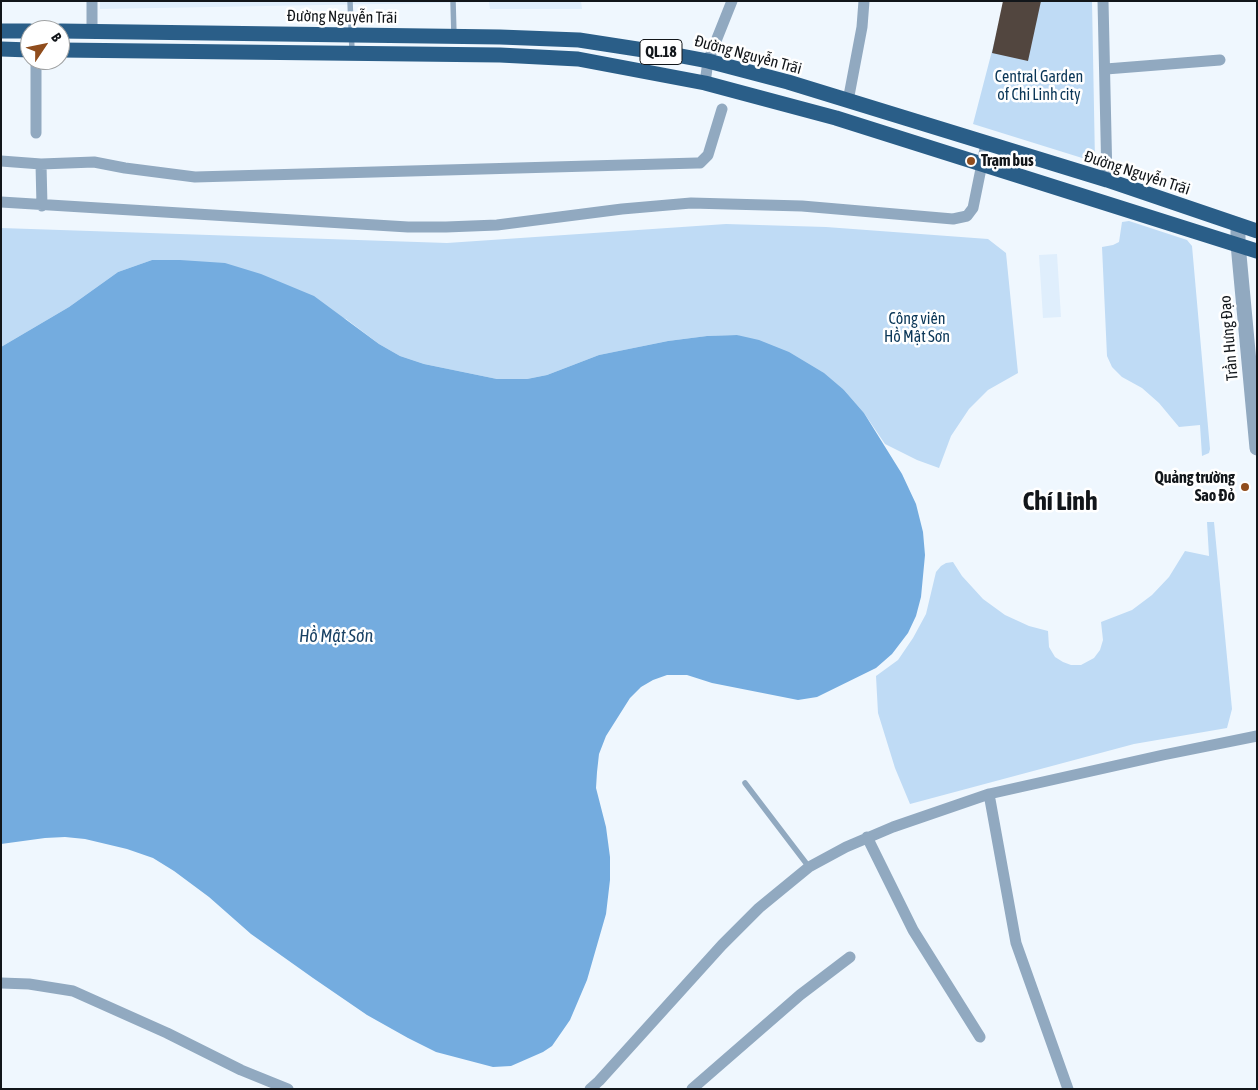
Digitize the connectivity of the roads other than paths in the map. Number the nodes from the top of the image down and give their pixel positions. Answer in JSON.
{"nodes":[{"id":1,"x":92,"y":1,"type":"edge"},
{"id":2,"x":350,"y":1,"type":"edge"},
{"id":3,"x":453,"y":1,"type":"edge"},
{"id":4,"x":732,"y":1,"type":"edge"},
{"id":5,"x":864,"y":1,"type":"edge"},
{"id":6,"x":1103,"y":1,"type":"edge"},
{"id":7,"x":1,"y":30,"type":"edge"},
{"id":8,"x":20,"y":31,"type":"edge"},
{"id":9,"x":70,"y":31,"type":"edge"},
{"id":10,"x":92,"y":32,"type":"junction"},
{"id":11,"x":352,"y":35,"type":"junction"},
{"id":12,"x":454,"y":36,"type":"junction"},
{"id":13,"x":1,"y":49,"type":"edge"},
{"id":14,"x":20,"y":50,"type":"edge"},
{"id":15,"x":70,"y":50,"type":"edge"},
{"id":16,"x":352,"y":53,"type":"junction"},
{"id":17,"x":1220,"y":60,"type":"dead end"},
{"id":18,"x":708,"y":61,"type":"junction"},
{"id":19,"x":1106,"y":69,"type":"junction"},
{"id":20,"x":36,"y":70,"type":"edge"},
{"id":21,"x":705,"y":83,"type":"junction"},
{"id":22,"x":848,"y":101,"type":"junction"},
{"id":23,"x":722,"y":109,"type":"dead end"},
{"id":24,"x":36,"y":133,"type":"dead end"},
{"id":25,"x":986,"y":144,"type":"junction"},
{"id":26,"x":1,"y":160,"type":"edge"},
{"id":27,"x":41,"y":164,"type":"junction"},
{"id":28,"x":982,"y":164,"type":"junction"},
{"id":29,"x":1107,"y":180,"type":"junction"},
{"id":30,"x":1,"y":202,"type":"edge"},
{"id":31,"x":42,"y":206,"type":"junction"},
{"id":32,"x":1238,"y":225,"type":"junction"},
{"id":33,"x":1257,"y":232,"type":"edge"},
{"id":34,"x":1238,"y":244,"type":"junction"},
{"id":35,"x":1257,"y":251,"type":"edge"},
{"id":36,"x":1257,"y":448,"type":"edge"},
{"id":37,"x":1257,"y":736,"type":"edge"},
{"id":38,"x":745,"y":783,"type":"dead end"},
{"id":39,"x":989,"y":794,"type":"junction"},
{"id":40,"x":867,"y":837,"type":"junction"},
{"id":41,"x":809,"y":867,"type":"junction"},
{"id":42,"x":850,"y":957,"type":"dead end"},
{"id":43,"x":1,"y":983,"type":"edge"},
{"id":44,"x":980,"y":1037,"type":"dead end"},
{"id":45,"x":284,"y":1088,"type":"edge"},
{"id":46,"x":590,"y":1089,"type":"edge"},
{"id":47,"x":692,"y":1089,"type":"edge"},
{"id":48,"x":1068,"y":1089,"type":"edge"}],
"edges":[{"from":1,"to":10,"type":"street"},
{"from":2,"to":11,"type":"lane"},
{"from":3,"to":12,"type":"lane"},
{"from":4,"to":18,"type":"street"},
{"from":5,"to":22,"type":"street"},
{"from":6,"to":19,"type":"street"},
{"from":7,"to":8,"type":"highway"},
{"from":9,"to":10,"type":"highway","name":"Đường Nguyễn Trãi","number":"QL.18"},
{"from":10,"to":11,"type":"highway","name":"Đường Nguyễn Trãi","number":"QL.18"},
{"from":11,"to":12,"type":"highway","name":"Đường Nguyễn Trãi","number":"QL.18"},
{"from":11,"to":16,"type":"lane"},
{"from":12,"to":18,"type":"highway","name":"Đường Nguyễn Trãi","number":"QL.18"},
{"from":13,"to":14,"type":"highway"},
{"from":15,"to":16,"type":"highway","number":"QL.18"},
{"from":16,"to":21,"type":"highway","number":"QL.18"},
{"from":17,"to":19,"type":"street"},
{"from":18,"to":21,"type":"street"},
{"from":18,"to":22,"type":"highway","name":"Đường Nguyễn Trãi","number":"QL.18"},
{"from":19,"to":29,"type":"street"},
{"from":20,"to":24,"type":"street"},
{"from":21,"to":28,"type":"highway","number":"QL.18"},
{"from":22,"to":25,"type":"highway","name":"Đường Nguyễn Trãi","number":"QL.18"},
{"from":23,"to":27,"type":"street"},
{"from":25,"to":28,"type":"street"},
{"from":25,"to":29,"type":"highway","name":"Đường Nguyễn Trãi","number":"QL.18"},
{"from":26,"to":27,"type":"street"},
{"from":27,"to":31,"type":"street"},
{"from":28,"to":31,"type":"street"},
{"from":28,"to":34,"type":"highway","number":"QL.18"},
{"from":29,"to":32,"type":"highway","name":"Đường Nguyễn Trãi","number":"QL.18"},
{"from":30,"to":31,"type":"street"},
{"from":32,"to":33,"type":"highway","name":"Đường Nguyễn Trãi","number":"QL.18"},
{"from":32,"to":34,"type":"street","name":"Trần Hưng Đạo"},
{"from":34,"to":35,"type":"highway","number":"QL.18"},
{"from":34,"to":36,"type":"street","name":"Trần Hưng Đạo"},
{"from":37,"to":39,"type":"street"},
{"from":38,"to":41,"type":"lane"},
{"from":39,"to":40,"type":"street"},
{"from":39,"to":48,"type":"street"},
{"from":40,"to":41,"type":"street"},
{"from":40,"to":44,"type":"street"},
{"from":41,"to":46,"type":"street"},
{"from":42,"to":47,"type":"street"},
{"from":43,"to":45,"type":"street"}]}
